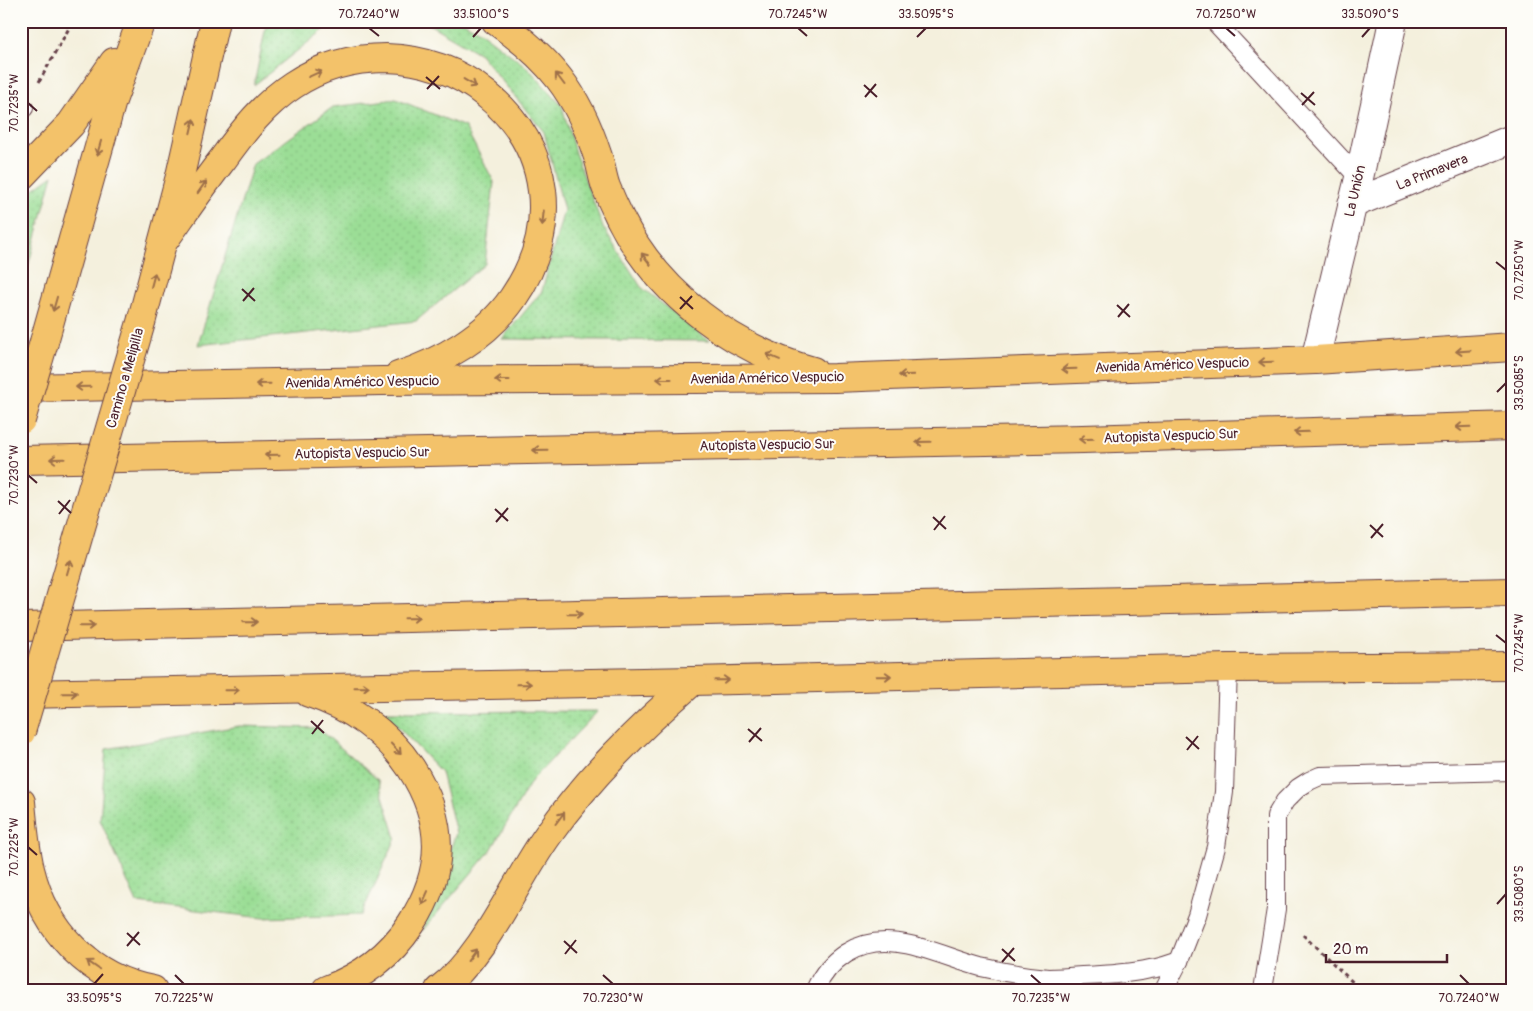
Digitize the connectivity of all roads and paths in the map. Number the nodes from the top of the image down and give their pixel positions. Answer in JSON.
{"nodes":[{"id":1,"x":72,"y":21,"type":"edge"},
{"id":2,"x":141,"y":21,"type":"edge"},
{"id":3,"x":216,"y":21,"type":"edge"},
{"id":4,"x":496,"y":21,"type":"edge"},
{"id":5,"x":1214,"y":21,"type":"edge"},
{"id":6,"x":1393,"y":21,"type":"edge"},
{"id":7,"x":23,"y":108,"type":"edge"},
{"id":8,"x":1512,"y":139,"type":"edge"},
{"id":9,"x":21,"y":176,"type":"edge"},
{"id":10,"x":1358,"y":178,"type":"junction"},
{"id":11,"x":1352,"y":204,"type":"junction"},
{"id":12,"x":163,"y":242,"type":"junction"},
{"id":13,"x":1512,"y":347,"type":"edge"},
{"id":14,"x":1315,"y":360,"type":"junction"},
{"id":15,"x":836,"y":378,"type":"junction"},
{"id":16,"x":382,"y":381,"type":"junction"},
{"id":17,"x":21,"y":388,"type":"edge"},
{"id":18,"x":21,"y":420,"type":"edge"},
{"id":19,"x":1512,"y":426,"type":"edge"},
{"id":20,"x":21,"y":460,"type":"edge"},
{"id":21,"x":1512,"y":592,"type":"edge"},
{"id":22,"x":21,"y":627,"type":"edge"},
{"id":23,"x":1512,"y":666,"type":"edge"},
{"id":24,"x":1228,"y":668,"type":"junction"},
{"id":25,"x":693,"y":681,"type":"junction"},
{"id":26,"x":296,"y":689,"type":"junction"},
{"id":27,"x":21,"y":694,"type":"edge"},
{"id":28,"x":21,"y":732,"type":"edge"},
{"id":29,"x":1512,"y":771,"type":"edge"},
{"id":30,"x":21,"y":802,"type":"edge"},
{"id":31,"x":1276,"y":909,"type":"junction"},
{"id":32,"x":1179,"y":961,"type":"junction"},
{"id":33,"x":153,"y":990,"type":"edge"},
{"id":34,"x":326,"y":990,"type":"edge"},
{"id":35,"x":439,"y":990,"type":"edge"},
{"id":36,"x":814,"y":990,"type":"edge"},
{"id":37,"x":1164,"y":990,"type":"edge"},
{"id":38,"x":1263,"y":990,"type":"edge"},
{"id":39,"x":1362,"y":990,"type":"edge"}],
"edges":[{"from":1,"to":7,"type":"path"},
{"from":2,"to":9,"type":"main road"},
{"from":2,"to":18,"type":"main road","one_way":true,"bridge":true},
{"from":12,"to":3,"type":"main road","name":"Camino a Melipilla","one_way":true},
{"from":15,"to":4,"type":"main road","one_way":true},
{"from":5,"to":10,"type":"lane"},
{"from":6,"to":10,"type":"street","name":"La Unión"},
{"from":8,"to":11,"type":"street","name":"La Primavera"},
{"from":10,"to":11,"type":"street","name":"La Unión"},
{"from":11,"to":14,"type":"street","name":"La Unión"},
{"from":12,"to":16,"type":"main road","one_way":true},
{"from":28,"to":12,"type":"main road","name":"Camino a Melipilla","one_way":true,"bridge":true},
{"from":13,"to":14,"type":"main road","name":"Avenida Américo Vespucio","one_way":true},
{"from":14,"to":15,"type":"main road","name":"Avenida Américo Vespucio","one_way":true},
{"from":15,"to":16,"type":"main road","name":"Avenida Américo Vespucio","one_way":true},
{"from":16,"to":17,"type":"main road","name":"Avenida Américo Vespucio","one_way":true},
{"from":19,"to":20,"type":"main road","name":"Autopista Vespucio Sur","one_way":true},
{"from":22,"to":21,"type":"main road","one_way":true},
{"from":23,"to":24,"type":"main road"},
{"from":25,"to":24,"type":"main road","one_way":true},
{"from":24,"to":32,"type":"lane"},
{"from":26,"to":25,"type":"main road","one_way":true},
{"from":35,"to":25,"type":"main road","one_way":true},
{"from":27,"to":26,"type":"main road","one_way":true},
{"from":26,"to":34,"type":"main road","one_way":true},
{"from":29,"to":31,"type":"lane"},
{"from":33,"to":30,"type":"main road","one_way":true},
{"from":31,"to":38,"type":"lane"},
{"from":31,"to":39,"type":"path"},
{"from":32,"to":36,"type":"lane"},
{"from":32,"to":37,"type":"lane"}]}
